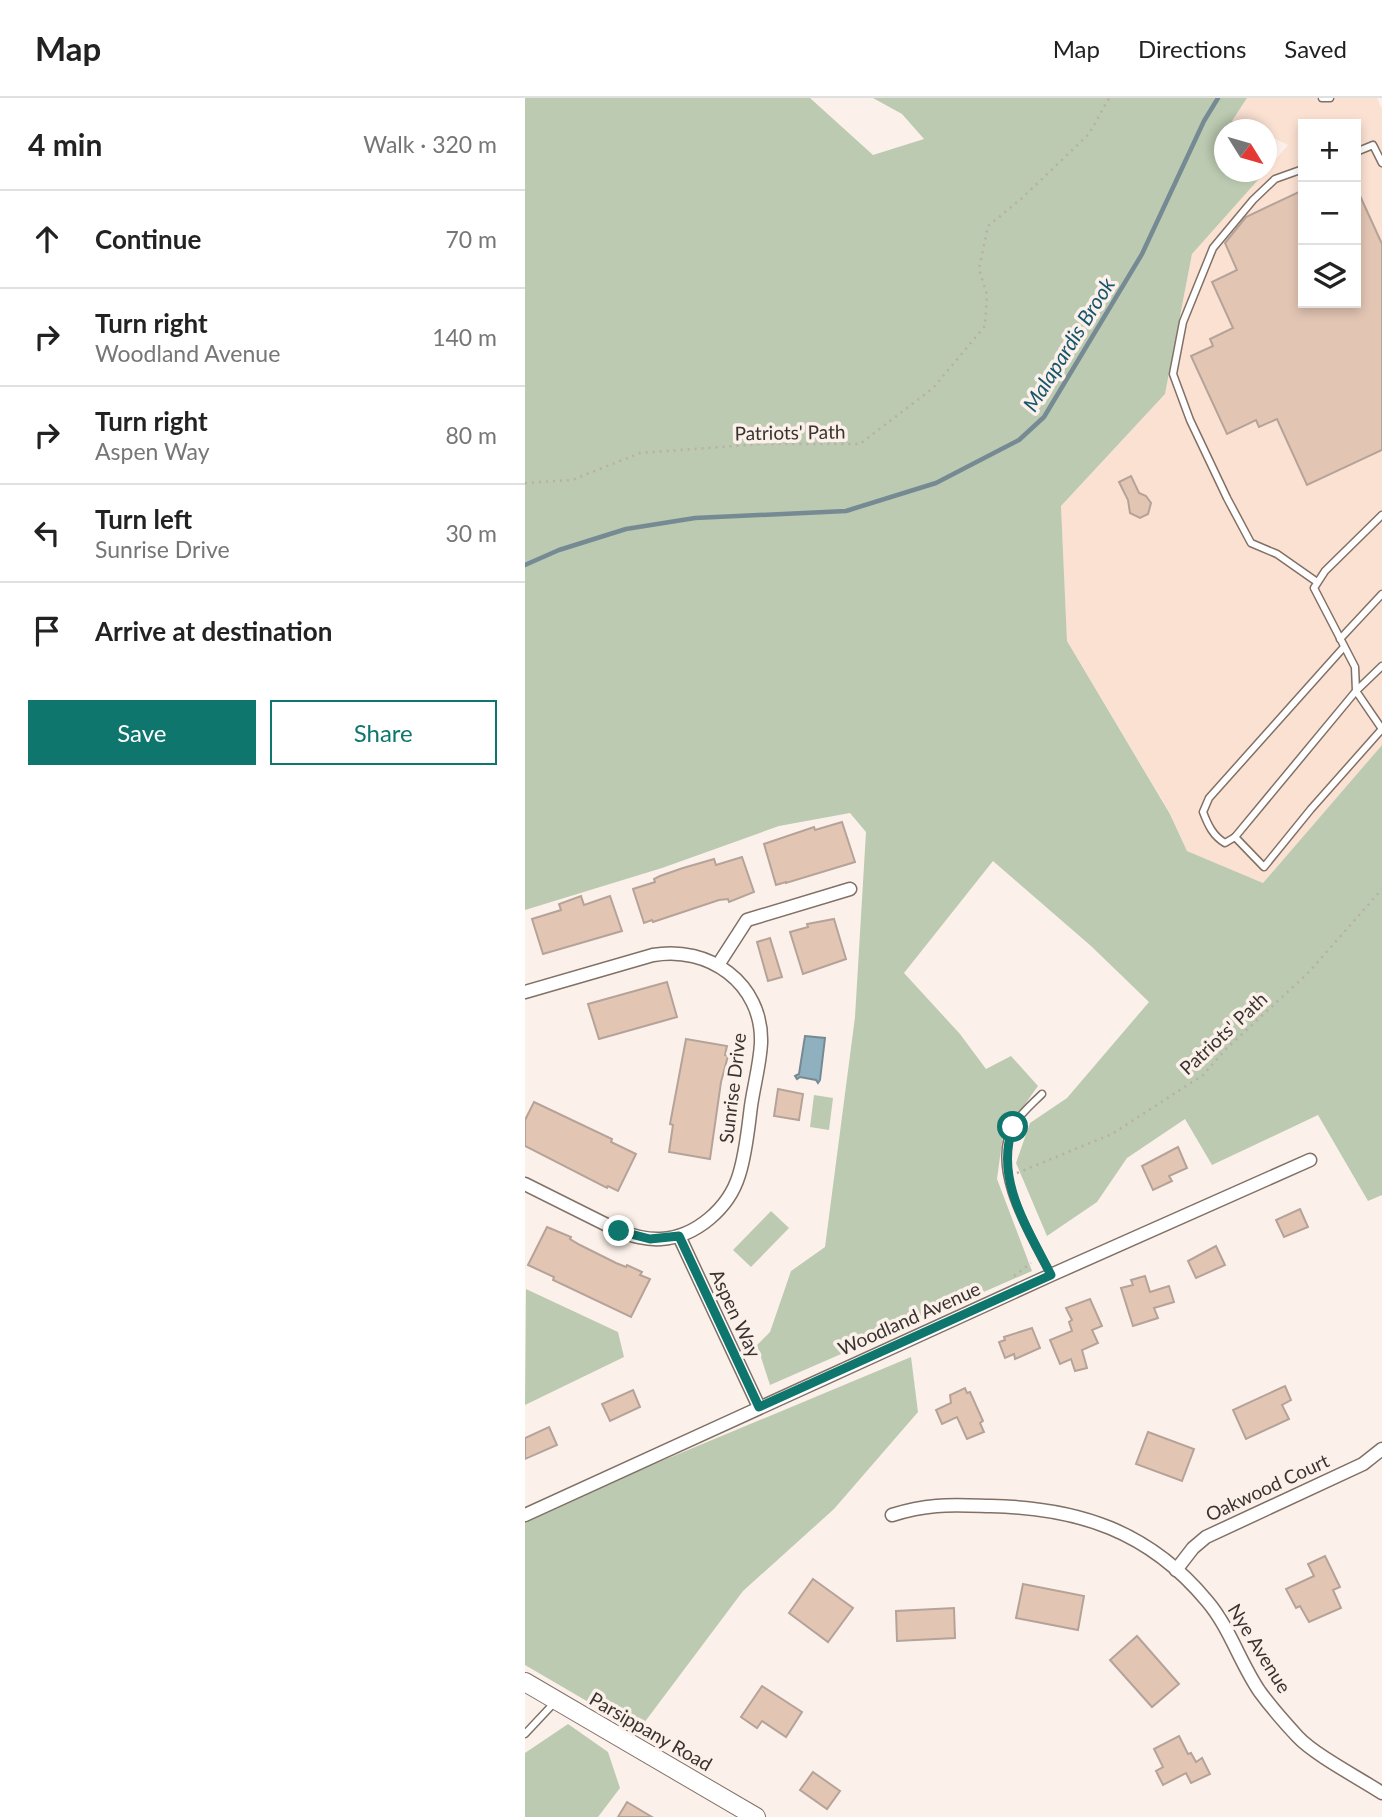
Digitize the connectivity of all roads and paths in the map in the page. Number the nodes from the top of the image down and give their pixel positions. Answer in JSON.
{"nodes":[{"id":1,"x":1109,"y":98,"type":"edge"},
{"id":2,"x":1322,"y":98,"type":"edge"},
{"id":3,"x":1330,"y":98,"type":"edge"},
{"id":4,"x":1361,"y":150,"type":"edge"},
{"id":5,"x":1382,"y":163,"type":"edge"},
{"id":6,"x":1298,"y":171,"type":"edge"},
{"id":7,"x":525,"y":483,"type":"edge"},
{"id":8,"x":1382,"y":516,"type":"edge"},
{"id":9,"x":1317,"y":582,"type":"junction"},
{"id":10,"x":1382,"y":594,"type":"edge"},
{"id":11,"x":1340,"y":639,"type":"junction"},
{"id":12,"x":1344,"y":647,"type":"junction"},
{"id":13,"x":1382,"y":666,"type":"edge"},
{"id":14,"x":1356,"y":691,"type":"junction"},
{"id":15,"x":1382,"y":729,"type":"edge"},
{"id":16,"x":1235,"y":837,"type":"junction"},
{"id":17,"x":850,"y":889,"type":"dead end"},
{"id":18,"x":1382,"y":890,"type":"edge"},
{"id":19,"x":718,"y":965,"type":"junction"},
{"id":20,"x":525,"y":992,"type":"edge"},
{"id":21,"x":1042,"y":1094,"type":"dead end"},
{"id":22,"x":1310,"y":1160,"type":"dead end"},
{"id":23,"x":1015,"y":1174,"type":"dead end"},
{"id":24,"x":525,"y":1184,"type":"edge"},
{"id":25,"x":679,"y":1236,"type":"junction"},
{"id":26,"x":1051,"y":1275,"type":"junction"},
{"id":27,"x":759,"y":1407,"type":"junction"},
{"id":28,"x":1382,"y":1449,"type":"edge"},
{"id":29,"x":525,"y":1515,"type":"edge"},
{"id":30,"x":891,"y":1516,"type":"dead end"},
{"id":31,"x":1176,"y":1570,"type":"junction"},
{"id":32,"x":525,"y":1682,"type":"edge"},
{"id":33,"x":557,"y":1700,"type":"junction"},
{"id":34,"x":525,"y":1734,"type":"edge"},
{"id":35,"x":1382,"y":1793,"type":"edge"},
{"id":36,"x":756,"y":1817,"type":"edge"}],
"edges":[{"from":1,"to":7,"type":"path","name":"Patriots' Path"},
{"from":2,"to":3,"type":"lane"},
{"from":4,"to":5,"type":"lane"},
{"from":6,"to":9,"type":"lane"},
{"from":8,"to":9,"type":"lane"},
{"from":9,"to":11,"type":"lane"},
{"from":10,"to":11,"type":"lane"},
{"from":11,"to":12,"type":"lane"},
{"from":12,"to":14,"type":"lane"},
{"from":12,"to":16,"type":"lane"},
{"from":13,"to":14,"type":"lane"},
{"from":14,"to":15,"type":"lane"},
{"from":14,"to":16,"type":"lane"},
{"from":15,"to":16,"type":"lane"},
{"from":17,"to":19,"type":"street"},
{"from":18,"to":23,"type":"path","name":"Patriots' Path"},
{"from":19,"to":20,"type":"street","name":"Sunrise Drive"},
{"from":19,"to":25,"type":"street","name":"Sunrise Drive"},
{"from":21,"to":26,"type":"lane"},
{"from":22,"to":26,"type":"street","name":"Woodland Avenue"},
{"from":24,"to":25,"type":"street","name":"Sunrise Drive"},
{"from":25,"to":27,"type":"street","name":"Aspen Way"},
{"from":26,"to":27,"type":"street","name":"Woodland Avenue"},
{"from":27,"to":29,"type":"street","name":"Woodland Avenue"},
{"from":28,"to":31,"type":"street","name":"Oakwood Court"},
{"from":30,"to":31,"type":"street","name":"Nye Avenue"},
{"from":31,"to":35,"type":"street","name":"Nye Avenue"},
{"from":32,"to":33,"type":"main road","name":"Parsippany Road"},
{"from":33,"to":34,"type":"lane"},
{"from":33,"to":36,"type":"main road","name":"Parsippany Road"}]}
